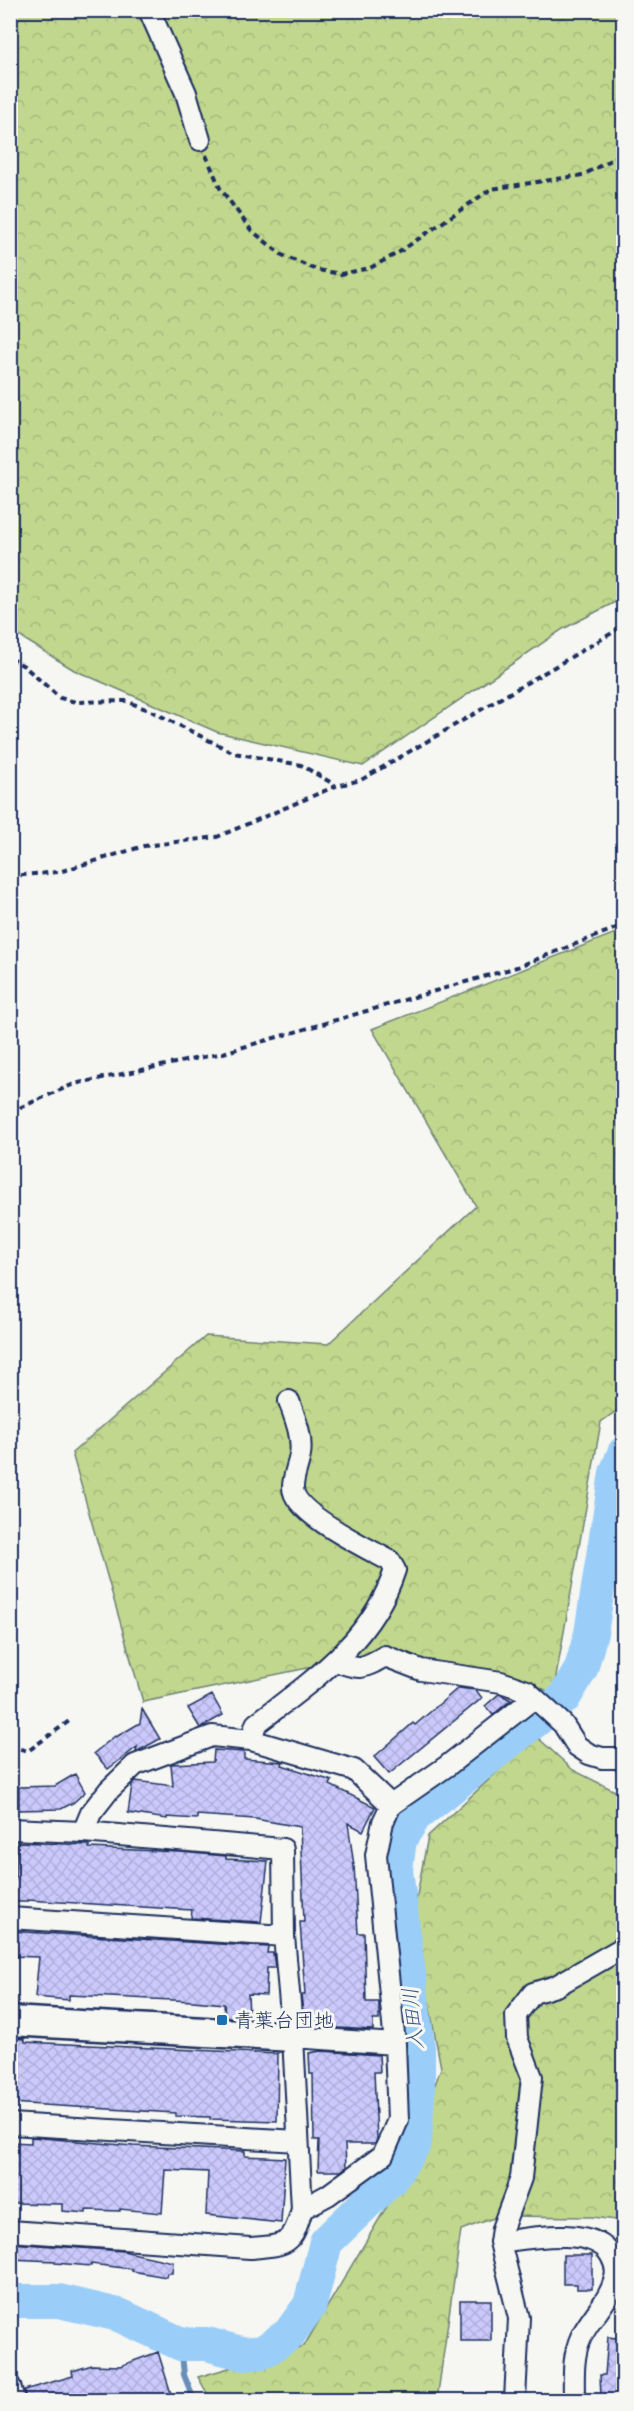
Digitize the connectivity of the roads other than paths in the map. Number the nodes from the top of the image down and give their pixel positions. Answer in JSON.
{"nodes":[{"id":1,"x":148,"y":10,"type":"edge"},
{"id":2,"x":200,"y":140,"type":"road end"},
{"id":3,"x":289,"y":1401,"type":"dead end"},
{"id":4,"x":337,"y":1661,"type":"junction"},
{"id":5,"x":535,"y":1699,"type":"junction"},
{"id":6,"x":251,"y":1740,"type":"junction"},
{"id":7,"x":624,"y":1758,"type":"edge"},
{"id":8,"x":392,"y":1805,"type":"junction"},
{"id":9,"x":10,"y":1829,"type":"edge"},
{"id":10,"x":83,"y":1832,"type":"junction"},
{"id":11,"x":10,"y":1918,"type":"edge"},
{"id":12,"x":284,"y":1936,"type":"junction"},
{"id":13,"x":624,"y":1947,"type":"edge"},
{"id":14,"x":10,"y":2021,"type":"edge"},
{"id":15,"x":293,"y":2037,"type":"junction"},
{"id":16,"x":395,"y":2044,"type":"junction"},
{"id":17,"x":10,"y":2124,"type":"edge"},
{"id":18,"x":298,"y":2141,"type":"junction"},
{"id":19,"x":302,"y":2209,"type":"junction"},
{"id":20,"x":10,"y":2231,"type":"edge"},
{"id":21,"x":500,"y":2242,"type":"junction"},
{"id":22,"x":10,"y":2386,"type":"edge"},
{"id":23,"x":14,"y":2400,"type":"edge"},
{"id":24,"x":515,"y":2400,"type":"edge"},
{"id":25,"x":574,"y":2400,"type":"edge"}],
"edges":[{"from":1,"to":2,"type":"street"},
{"from":3,"to":4,"type":"street"},
{"from":4,"to":5,"type":"street"},
{"from":4,"to":6,"type":"street"},
{"from":5,"to":7,"type":"street"},
{"from":5,"to":8,"type":"street"},
{"from":6,"to":8,"type":"street"},
{"from":6,"to":10,"type":"street"},
{"from":8,"to":16,"type":"street"},
{"from":9,"to":10,"type":"street"},
{"from":10,"to":12,"type":"street"},
{"from":11,"to":12,"type":"street"},
{"from":12,"to":15,"type":"street"},
{"from":13,"to":21,"type":"street"},
{"from":14,"to":15,"type":"street"},
{"from":15,"to":16,"type":"street"},
{"from":15,"to":18,"type":"street"},
{"from":16,"to":19,"type":"street"},
{"from":17,"to":18,"type":"street"},
{"from":18,"to":19,"type":"street"},
{"from":19,"to":20,"type":"street"},
{"from":21,"to":24,"type":"street"},
{"from":21,"to":25,"type":"street"},
{"from":22,"to":23,"type":"street"}]}
